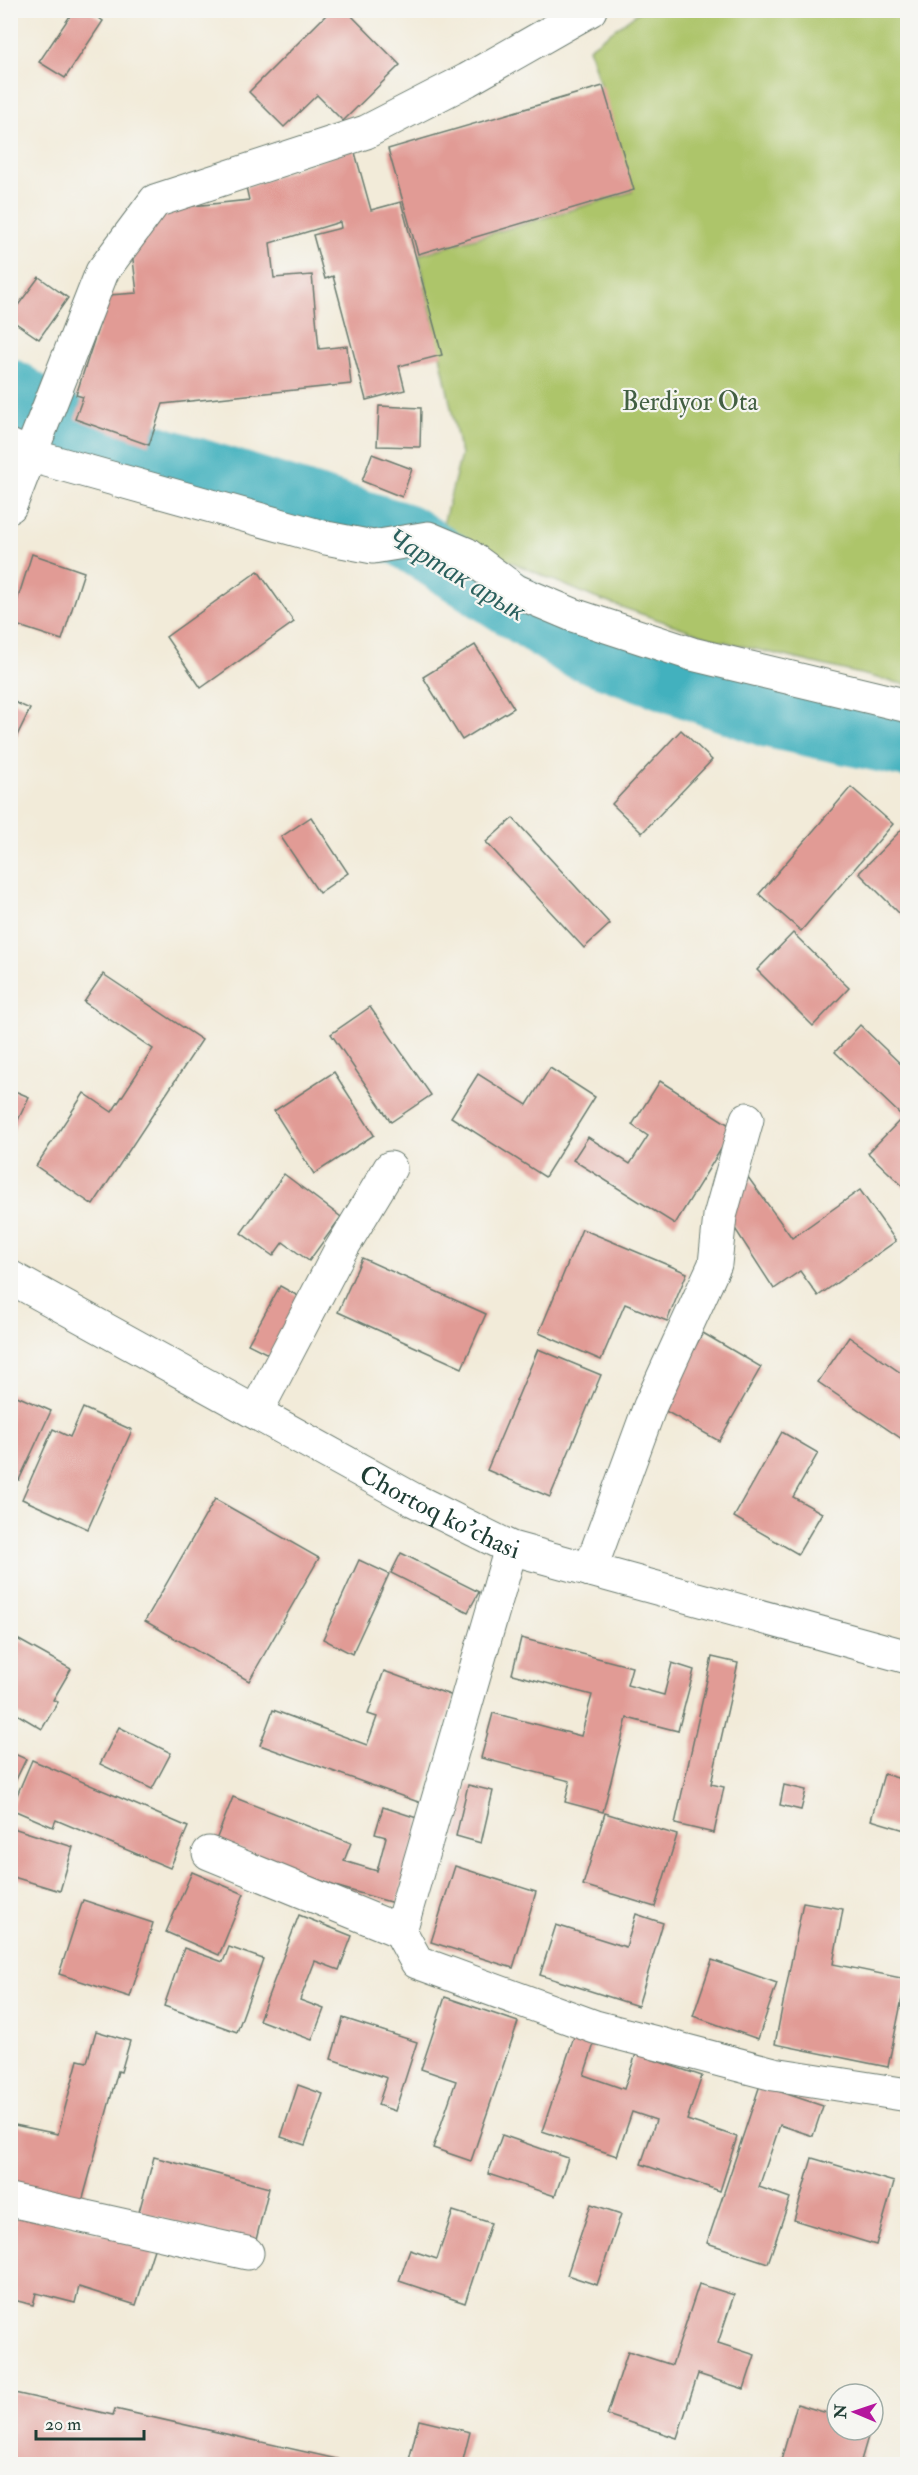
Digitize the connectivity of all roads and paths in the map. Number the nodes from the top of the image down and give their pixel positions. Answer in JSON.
{"nodes":[{"id":1,"x":590,"y":10,"type":"edge"},
{"id":2,"x":21,"y":451,"type":"edge"},
{"id":3,"x":10,"y":506,"type":"edge"},
{"id":4,"x":908,"y":706,"type":"edge"},
{"id":5,"x":747,"y":1119,"type":"dead end"},
{"id":6,"x":390,"y":1168,"type":"dead end"},
{"id":7,"x":10,"y":1277,"type":"edge"},
{"id":8,"x":256,"y":1412,"type":"junction"},
{"id":9,"x":511,"y":1548,"type":"junction"},
{"id":10,"x":590,"y":1570,"type":"junction"},
{"id":11,"x":908,"y":1657,"type":"edge"},
{"id":12,"x":209,"y":1853,"type":"dead end"},
{"id":13,"x":400,"y":1931,"type":"junction"},
{"id":14,"x":908,"y":2095,"type":"edge"},
{"id":15,"x":10,"y":2200,"type":"edge"},
{"id":16,"x":247,"y":2253,"type":"dead end"}],
"edges":[{"from":1,"to":2,"type":"street"},
{"from":2,"to":3,"type":"street"},
{"from":2,"to":4,"type":"street"},
{"from":5,"to":10,"type":"street"},
{"from":6,"to":8,"type":"street"},
{"from":7,"to":8,"type":"street","name":"Chortoq ko'chasi"},
{"from":8,"to":9,"type":"street","name":"Chortoq ko'chasi"},
{"from":9,"to":10,"type":"street","name":"Chortoq ko'chasi"},
{"from":9,"to":13,"type":"street"},
{"from":10,"to":11,"type":"street","name":"Chortoq ko'chasi"},
{"from":12,"to":13,"type":"street"},
{"from":13,"to":14,"type":"street"},
{"from":15,"to":16,"type":"street"}]}
